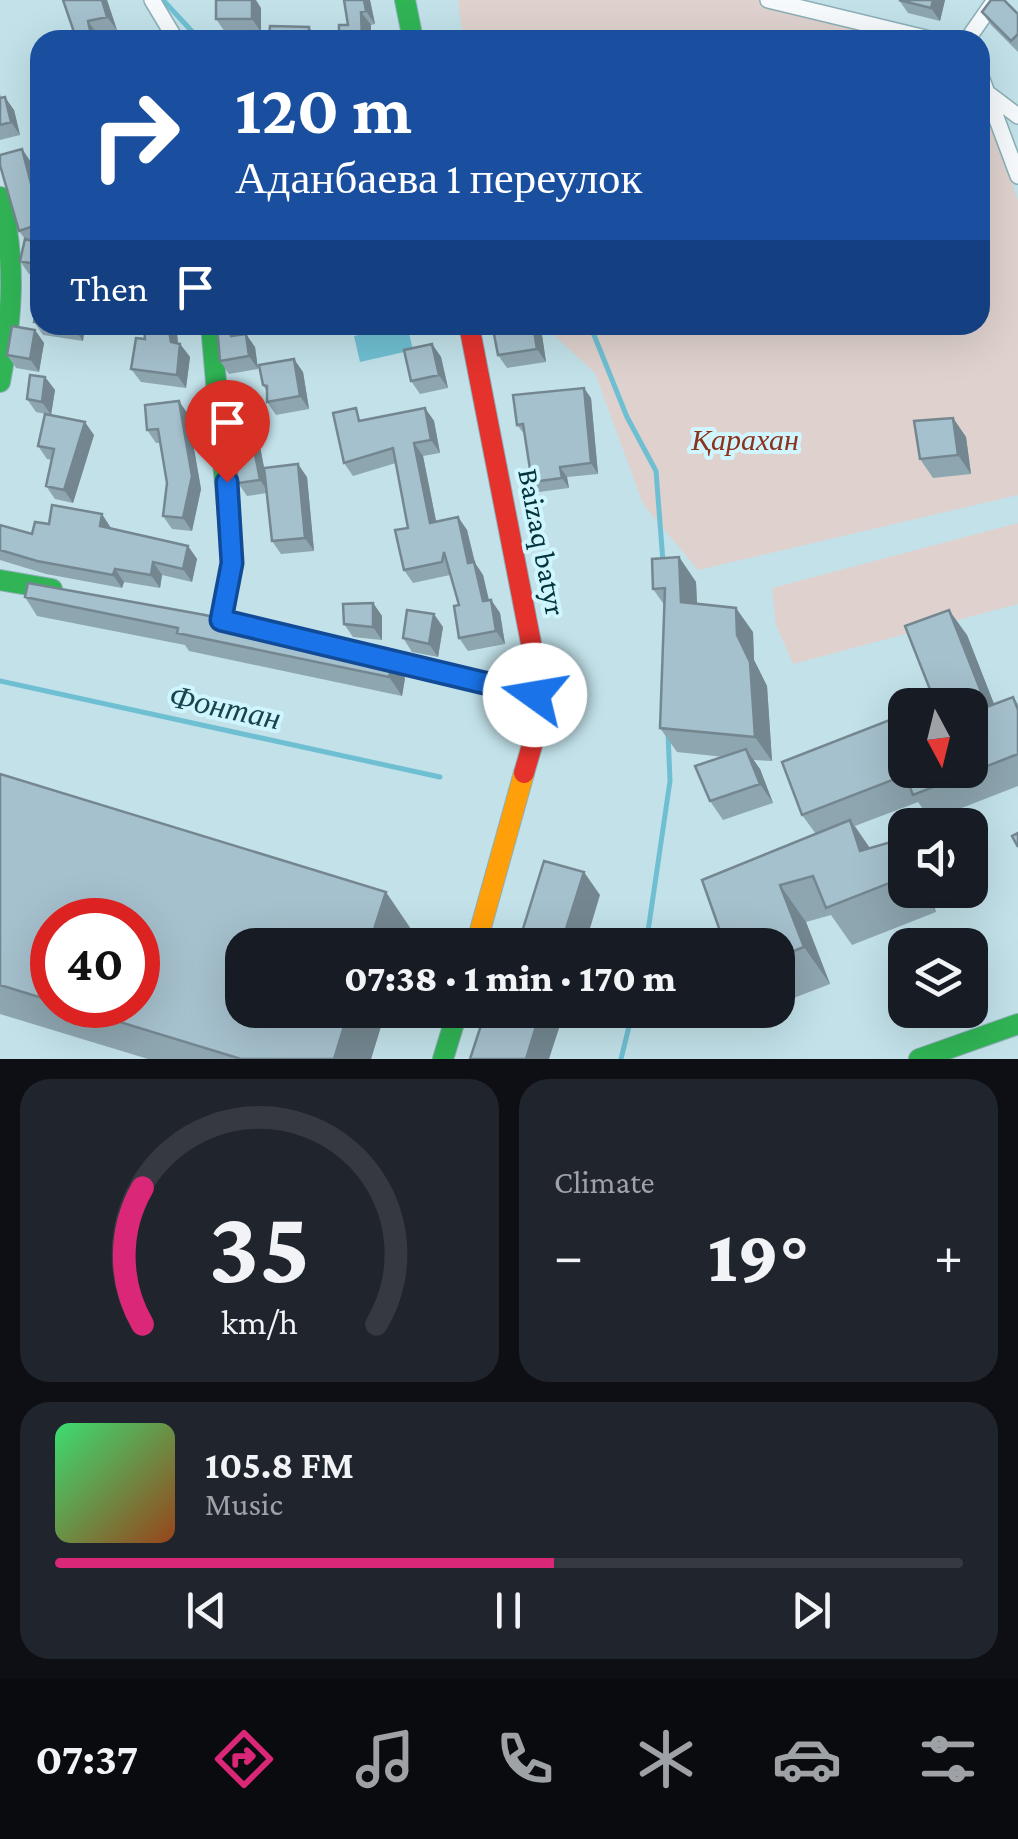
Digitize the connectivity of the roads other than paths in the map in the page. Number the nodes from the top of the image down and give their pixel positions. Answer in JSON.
{"nodes":[{"id":1,"x":152,"y":0,"type":"edge"},
{"id":2,"x":405,"y":0,"type":"edge"},
{"id":3,"x":768,"y":0,"type":"edge"},
{"id":4,"x":994,"y":0,"type":"edge"},
{"id":5,"x":170,"y":30,"type":"edge"},
{"id":6,"x":411,"y":30,"type":"edge"},
{"id":7,"x":892,"y":30,"type":"edge"},
{"id":8,"x":974,"y":30,"type":"edge"},
{"id":9,"x":990,"y":95,"type":"joint"},
{"id":10,"x":1018,"y":116,"type":"edge"},
{"id":11,"x":1018,"y":176,"type":"edge"},
{"id":12,"x":0,"y":197,"type":"edge"},
{"id":13,"x":212,"y":335,"type":"edge"},
{"id":14,"x":471,"y":335,"type":"edge"},
{"id":15,"x":0,"y":382,"type":"edge"},
{"id":16,"x":0,"y":580,"type":"edge"},
{"id":17,"x":74,"y":593,"type":"edge"},
{"id":18,"x":221,"y":620,"type":"edge"},
{"id":19,"x":345,"y":651,"type":"edge"},
{"id":20,"x":535,"y":695,"type":"junction"},
{"id":21,"x":481,"y":928,"type":"edge"},
{"id":22,"x":1018,"y":1024,"type":"edge"},
{"id":23,"x":452,"y":1028,"type":"edge"},
{"id":24,"x":443,"y":1059,"type":"edge"},
{"id":25,"x":919,"y":1059,"type":"edge"}],
"edges":[{"from":1,"to":5,"type":"street"},
{"from":2,"to":6,"type":"street"},
{"from":3,"to":7,"type":"street"},
{"from":4,"to":8,"type":"street"},
{"from":9,"to":10,"type":"street"},
{"from":9,"to":11,"type":"street"},
{"from":12,"to":15,"type":"street"},
{"from":13,"to":18,"type":"street"},
{"from":14,"to":20,"type":"street","name":"Baizaq batyr"},
{"from":16,"to":17,"type":"street"},
{"from":19,"to":20,"type":"street"},
{"from":20,"to":21,"type":"street","name":"Baizaq batyr"},
{"from":22,"to":25,"type":"street"},
{"from":23,"to":24,"type":"street"}]}
